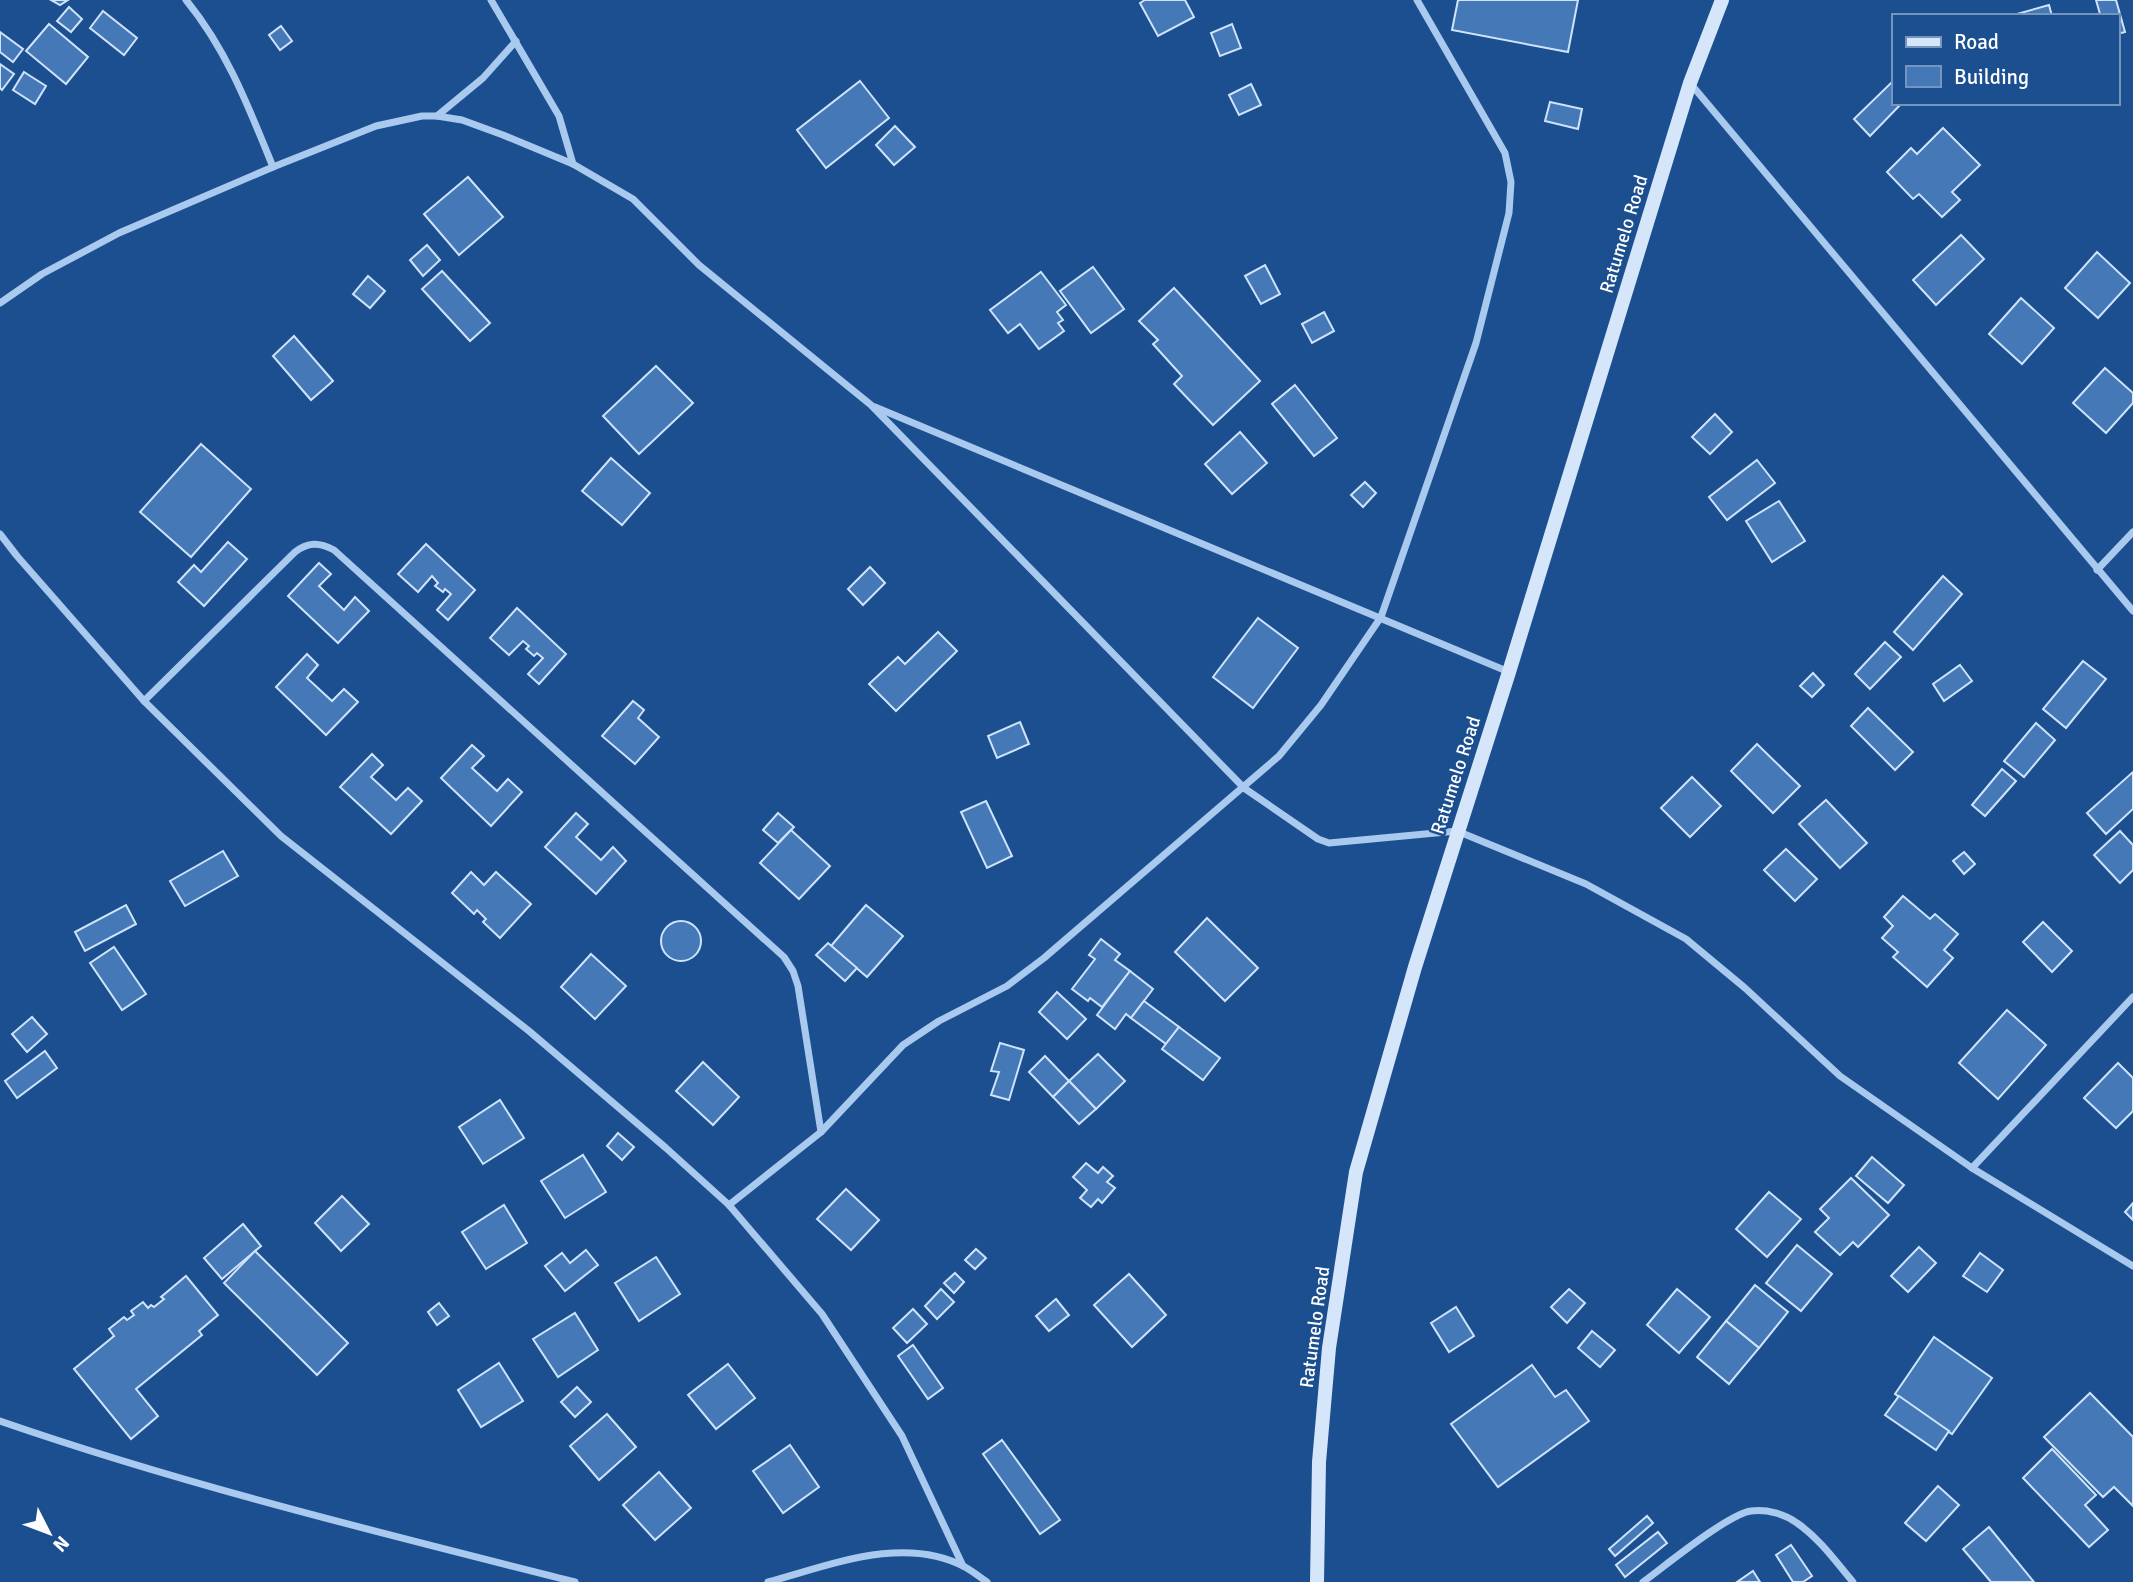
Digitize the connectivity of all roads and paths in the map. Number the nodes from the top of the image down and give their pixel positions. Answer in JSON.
{"nodes":[{"id":1,"x":186,"y":0,"type":"edge"},
{"id":2,"x":491,"y":0,"type":"edge"},
{"id":3,"x":1417,"y":0,"type":"edge"},
{"id":4,"x":1722,"y":0,"type":"edge"},
{"id":5,"x":516,"y":41,"type":"junction"},
{"id":6,"x":1690,"y":83,"type":"junction"},
{"id":7,"x":437,"y":116,"type":"junction"},
{"id":8,"x":573,"y":164,"type":"junction"},
{"id":9,"x":273,"y":167,"type":"junction"},
{"id":10,"x":0,"y":303,"type":"edge"},
{"id":11,"x":871,"y":405,"type":"junction"},
{"id":12,"x":2133,"y":532,"type":"edge"},
{"id":13,"x":0,"y":534,"type":"edge"},
{"id":14,"x":2097,"y":570,"type":"junction"},
{"id":15,"x":2133,"y":611,"type":"edge"},
{"id":16,"x":1381,"y":617,"type":"junction"},
{"id":17,"x":1509,"y":672,"type":"junction"},
{"id":18,"x":144,"y":701,"type":"junction"},
{"id":19,"x":1244,"y":788,"type":"junction"},
{"id":20,"x":1457,"y":831,"type":"junction"},
{"id":21,"x":2133,"y":998,"type":"edge"},
{"id":22,"x":821,"y":1132,"type":"junction"},
{"id":23,"x":1972,"y":1168,"type":"junction"},
{"id":24,"x":729,"y":1205,"type":"junction"},
{"id":25,"x":2133,"y":1266,"type":"edge"},
{"id":26,"x":0,"y":1421,"type":"edge"},
{"id":27,"x":963,"y":1566,"type":"junction"},
{"id":28,"x":575,"y":1582,"type":"edge"},
{"id":29,"x":768,"y":1582,"type":"edge"},
{"id":30,"x":987,"y":1582,"type":"edge"},
{"id":31,"x":1317,"y":1582,"type":"edge"},
{"id":32,"x":1643,"y":1582,"type":"edge"},
{"id":33,"x":1853,"y":1582,"type":"edge"}],
"edges":[{"from":1,"to":9,"type":"street"},
{"from":2,"to":5,"type":"street"},
{"from":3,"to":16,"type":"street"},
{"from":4,"to":6,"type":"street","name":"Ratumelo Road"},
{"from":5,"to":7,"type":"street"},
{"from":5,"to":8,"type":"street"},
{"from":6,"to":14,"type":"street"},
{"from":6,"to":17,"type":"street","name":"Ratumelo Road"},
{"from":7,"to":8,"type":"street"},
{"from":7,"to":9,"type":"street"},
{"from":8,"to":11,"type":"street"},
{"from":9,"to":10,"type":"street"},
{"from":11,"to":16,"type":"street"},
{"from":11,"to":19,"type":"street"},
{"from":12,"to":14,"type":"street"},
{"from":13,"to":18,"type":"street"},
{"from":14,"to":15,"type":"street"},
{"from":16,"to":17,"type":"street"},
{"from":16,"to":19,"type":"street"},
{"from":17,"to":20,"type":"street","name":"Ratumelo Road"},
{"from":18,"to":22,"type":"street"},
{"from":18,"to":24,"type":"street"},
{"from":19,"to":20,"type":"street"},
{"from":19,"to":22,"type":"street"},
{"from":20,"to":23,"type":"street"},
{"from":20,"to":31,"type":"street","name":"Ratumelo Road"},
{"from":21,"to":23,"type":"street"},
{"from":22,"to":24,"type":"street"},
{"from":23,"to":25,"type":"street"},
{"from":24,"to":27,"type":"street"},
{"from":26,"to":28,"type":"street"},
{"from":27,"to":29,"type":"street"},
{"from":27,"to":30,"type":"street"},
{"from":32,"to":33,"type":"street"}]}
